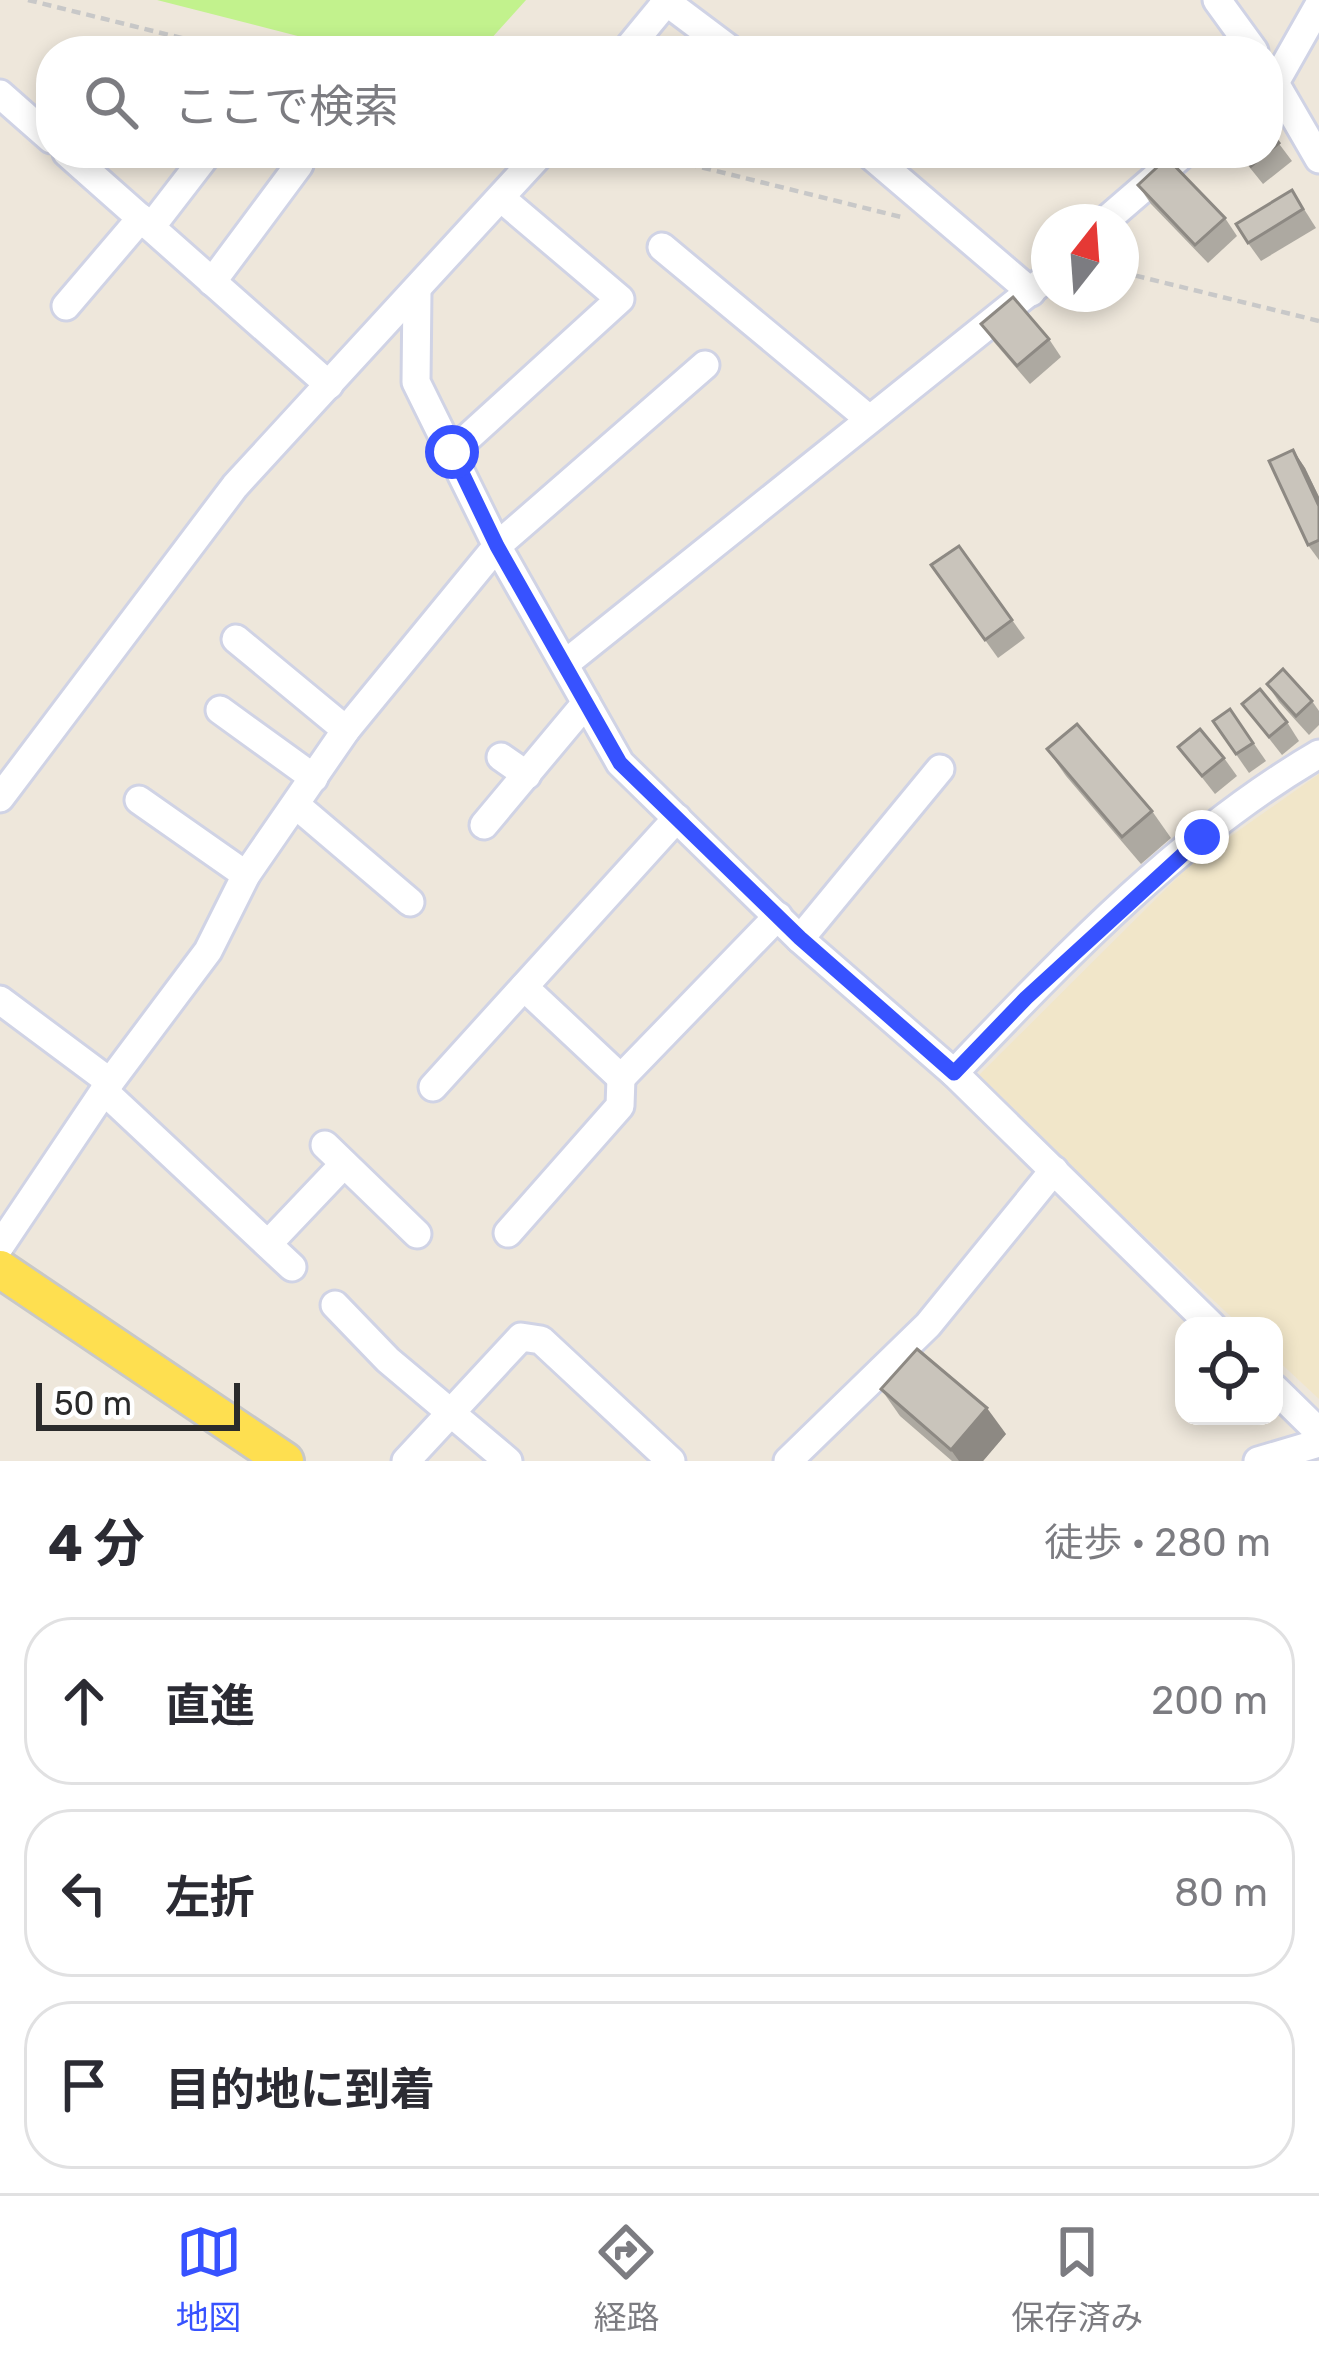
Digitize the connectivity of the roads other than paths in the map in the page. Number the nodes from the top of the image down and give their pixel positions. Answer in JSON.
{"nodes":[{"id":1,"x":1217,"y":0,"type":"edge"},
{"id":2,"x":666,"y":1,"type":"edge"},
{"id":3,"x":1319,"y":5,"type":"edge"},
{"id":4,"x":638,"y":36,"type":"edge"},
{"id":5,"x":712,"y":36,"type":"edge"},
{"id":6,"x":1244,"y":36,"type":"edge"},
{"id":7,"x":1283,"y":65,"type":"edge"},
{"id":8,"x":1283,"y":93,"type":"edge"},
{"id":9,"x":0,"y":94,"type":"edge"},
{"id":10,"x":36,"y":126,"type":"edge"},
{"id":11,"x":1319,"y":159,"type":"edge"},
{"id":12,"x":84,"y":168,"type":"edge"},
{"id":13,"x":195,"y":168,"type":"edge"},
{"id":14,"x":297,"y":168,"type":"edge"},
{"id":15,"x":528,"y":168,"type":"edge"},
{"id":16,"x":888,"y":168,"type":"edge"},
{"id":17,"x":1167,"y":168,"type":"edge"},
{"id":18,"x":501,"y":198,"type":"junction"},
{"id":19,"x":1125,"y":204,"type":"edge"},
{"id":20,"x":146,"y":222,"type":"junction"},
{"id":21,"x":662,"y":247,"type":"dead end"},
{"id":22,"x":1031,"y":277,"type":"edge"},
{"id":23,"x":212,"y":283,"type":"junction"},
{"id":24,"x":417,"y":291,"type":"junction"},
{"id":25,"x":1031,"y":291,"type":"edge"},
{"id":26,"x":66,"y":306,"type":"dead end"},
{"id":27,"x":706,"y":365,"type":"dead end"},
{"id":28,"x":328,"y":386,"type":"junction"},
{"id":29,"x":869,"y":419,"type":"junction"},
{"id":30,"x":452,"y":452,"type":"junction"},
{"id":31,"x":497,"y":546,"type":"junction"},
{"id":32,"x":236,"y":639,"type":"dead end"},
{"id":33,"x":566,"y":663,"type":"junction"},
{"id":34,"x":586,"y":704,"type":"junction"},
{"id":35,"x":220,"y":710,"type":"dead end"},
{"id":36,"x":346,"y":730,"type":"junction"},
{"id":37,"x":1319,"y":754,"type":"edge"},
{"id":38,"x":501,"y":757,"type":"dead end"},
{"id":39,"x":9,"y":768,"type":"edge"},
{"id":40,"x":940,"y":770,"type":"dead end"},
{"id":41,"x":527,"y":775,"type":"junction"},
{"id":42,"x":314,"y":778,"type":"junction"},
{"id":43,"x":0,"y":798,"type":"edge"},
{"id":44,"x":139,"y":800,"type":"dead end"},
{"id":45,"x":296,"y":805,"type":"junction"},
{"id":46,"x":676,"y":818,"type":"junction"},
{"id":47,"x":484,"y":825,"type":"dead end"},
{"id":48,"x":246,"y":874,"type":"junction"},
{"id":49,"x":410,"y":902,"type":"dead end"},
{"id":50,"x":778,"y":916,"type":"junction"},
{"id":51,"x":800,"y":938,"type":"junction"},
{"id":52,"x":524,"y":987,"type":"junction"},
{"id":53,"x":0,"y":1000,"type":"edge"},
{"id":54,"x":954,"y":1073,"type":"junction"},
{"id":55,"x":621,"y":1078,"type":"junction"},
{"id":56,"x":107,"y":1086,"type":"junction"},
{"id":57,"x":433,"y":1087,"type":"dead end"},
{"id":58,"x":1054,"y":1171,"type":"junction"},
{"id":59,"x":508,"y":1233,"type":"dead end"},
{"id":60,"x":417,"y":1234,"type":"dead end"},
{"id":61,"x":268,"y":1244,"type":"junction"},
{"id":62,"x":0,"y":1246,"type":"edge"},
{"id":63,"x":292,"y":1267,"type":"dead end"},
{"id":64,"x":0,"y":1270,"type":"edge"},
{"id":65,"x":334,"y":1305,"type":"dead end"},
{"id":66,"x":1202,"y":1317,"type":"edge"},
{"id":67,"x":1283,"y":1397,"type":"edge"},
{"id":68,"x":450,"y":1414,"type":"junction"},
{"id":69,"x":1319,"y":1432,"type":"edge"},
{"id":70,"x":1319,"y":1443,"type":"edge"},
{"id":71,"x":285,"y":1461,"type":"edge"},
{"id":72,"x":406,"y":1461,"type":"edge"},
{"id":73,"x":508,"y":1461,"type":"edge"},
{"id":74,"x":671,"y":1461,"type":"edge"},
{"id":75,"x":788,"y":1461,"type":"edge"},
{"id":76,"x":1258,"y":1461,"type":"edge"}],
"edges":[{"from":1,"to":6,"type":"street"},
{"from":2,"to":4,"type":"street"},
{"from":2,"to":5,"type":"street"},
{"from":3,"to":7,"type":"street"},
{"from":8,"to":11,"type":"street"},
{"from":9,"to":10,"type":"street"},
{"from":12,"to":20,"type":"street"},
{"from":13,"to":20,"type":"street"},
{"from":14,"to":23,"type":"street"},
{"from":15,"to":18,"type":"street"},
{"from":16,"to":22,"type":"street"},
{"from":17,"to":19,"type":"street"},
{"from":18,"to":24,"type":"street"},
{"from":18,"to":30,"type":"street"},
{"from":20,"to":23,"type":"street"},
{"from":20,"to":26,"type":"street"},
{"from":21,"to":29,"type":"street"},
{"from":23,"to":28,"type":"street"},
{"from":24,"to":28,"type":"street"},
{"from":24,"to":30,"type":"street"},
{"from":25,"to":29,"type":"street"},
{"from":27,"to":31,"type":"street"},
{"from":28,"to":39,"type":"street"},
{"from":29,"to":33,"type":"street"},
{"from":30,"to":31,"type":"street"},
{"from":31,"to":33,"type":"street"},
{"from":31,"to":36,"type":"street"},
{"from":32,"to":36,"type":"street"},
{"from":33,"to":34,"type":"street"},
{"from":34,"to":41,"type":"street"},
{"from":34,"to":46,"type":"street"},
{"from":35,"to":42,"type":"street"},
{"from":36,"to":42,"type":"street"},
{"from":37,"to":54,"type":"street"},
{"from":38,"to":41,"type":"street"},
{"from":39,"to":43,"type":"street"},
{"from":40,"to":51,"type":"street"},
{"from":41,"to":47,"type":"street"},
{"from":42,"to":45,"type":"street"},
{"from":44,"to":48,"type":"street"},
{"from":45,"to":48,"type":"street"},
{"from":45,"to":49,"type":"street"},
{"from":46,"to":50,"type":"street"},
{"from":46,"to":52,"type":"street"},
{"from":48,"to":56,"type":"street"},
{"from":50,"to":51,"type":"street"},
{"from":50,"to":55,"type":"street"},
{"from":51,"to":54,"type":"street"},
{"from":52,"to":55,"type":"street"},
{"from":52,"to":57,"type":"street"},
{"from":53,"to":56,"type":"street"},
{"from":54,"to":58,"type":"street"},
{"from":55,"to":59,"type":"street"},
{"from":56,"to":61,"type":"street"},
{"from":56,"to":62,"type":"street"},
{"from":58,"to":66,"type":"street"},
{"from":58,"to":75,"type":"street"},
{"from":60,"to":61,"type":"street"},
{"from":61,"to":63,"type":"street"},
{"from":64,"to":71,"type":"main road"},
{"from":65,"to":68,"type":"street"},
{"from":67,"to":69,"type":"street"},
{"from":68,"to":72,"type":"street"},
{"from":68,"to":73,"type":"street"},
{"from":68,"to":74,"type":"street"},
{"from":70,"to":76,"type":"street"}]}
